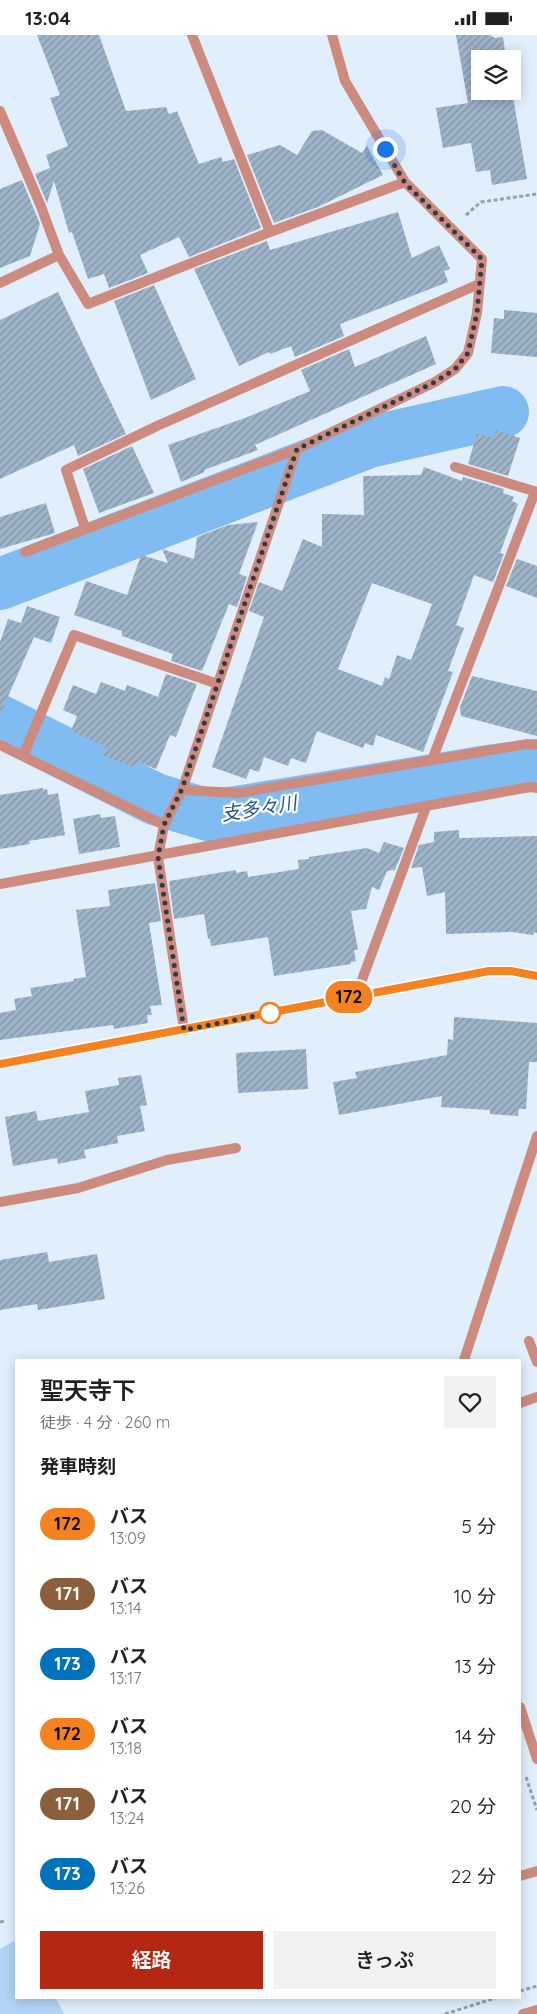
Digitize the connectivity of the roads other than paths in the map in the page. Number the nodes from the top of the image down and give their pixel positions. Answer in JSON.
{"nodes":[{"id":1,"x":192,"y":35,"type":"edge"},
{"id":2,"x":332,"y":35,"type":"edge"},
{"id":3,"x":0,"y":111,"type":"edge"},
{"id":4,"x":405,"y":183,"type":"junction"},
{"id":5,"x":270,"y":231,"type":"junction"},
{"id":6,"x":59,"y":255,"type":"junction"},
{"id":7,"x":0,"y":283,"type":"edge"},
{"id":8,"x":479,"y":284,"type":"junction"},
{"id":9,"x":297,"y":449,"type":"junction"},
{"id":10,"x":455,"y":467,"type":"dead end"},
{"id":11,"x":536,"y":492,"type":"edge"},
{"id":12,"x":85,"y":528,"type":"junction"},
{"id":13,"x":25,"y":552,"type":"dead end"},
{"id":14,"x":218,"y":684,"type":"junction"},
{"id":15,"x":0,"y":745,"type":"edge"},
{"id":16,"x":537,"y":745,"type":"edge"},
{"id":17,"x":23,"y":756,"type":"junction"},
{"id":18,"x":432,"y":760,"type":"junction"},
{"id":19,"x":537,"y":788,"type":"edge"},
{"id":20,"x":182,"y":789,"type":"junction"},
{"id":21,"x":426,"y":807,"type":"junction"},
{"id":22,"x":164,"y":825,"type":"junction"},
{"id":23,"x":158,"y":857,"type":"junction"},
{"id":24,"x":0,"y":884,"type":"edge"},
{"id":25,"x":537,"y":976,"type":"edge"},
{"id":26,"x":356,"y":996,"type":"junction"},
{"id":27,"x":184,"y":1030,"type":"junction"},
{"id":28,"x":0,"y":1064,"type":"edge"},
{"id":29,"x":537,"y":1136,"type":"edge"},
{"id":30,"x":236,"y":1148,"type":"dead end"},
{"id":31,"x":0,"y":1202,"type":"edge"},
{"id":32,"x":529,"y":1341,"type":"dead end"},
{"id":33,"x":464,"y":1359,"type":"edge"},
{"id":34,"x":537,"y":1362,"type":"edge"},
{"id":35,"x":537,"y":1397,"type":"edge"},
{"id":36,"x":521,"y":1403,"type":"edge"},
{"id":37,"x":521,"y":1710,"type":"edge"},
{"id":38,"x":537,"y":1759,"type":"edge"},
{"id":39,"x":537,"y":1871,"type":"edge"},
{"id":40,"x":521,"y":1876,"type":"edge"},
{"id":41,"x":537,"y":2010,"type":"edge"},
{"id":42,"x":523,"y":2014,"type":"edge"}],
"edges":[{"from":1,"to":5,"type":"street"},
{"from":2,"to":4,"type":"street"},
{"from":3,"to":6,"type":"street"},
{"from":4,"to":5,"type":"street"},
{"from":4,"to":8,"type":"street"},
{"from":5,"to":6,"type":"street"},
{"from":6,"to":7,"type":"street"},
{"from":8,"to":9,"type":"street"},
{"from":8,"to":12,"type":"street"},
{"from":9,"to":12,"type":"street"},
{"from":9,"to":14,"type":"street"},
{"from":10,"to":11,"type":"street"},
{"from":11,"to":18,"type":"street"},
{"from":12,"to":13,"type":"street"},
{"from":14,"to":17,"type":"street"},
{"from":14,"to":20,"type":"street"},
{"from":15,"to":17,"type":"street"},
{"from":16,"to":18,"type":"street"},
{"from":17,"to":22,"type":"street"},
{"from":18,"to":20,"type":"street"},
{"from":19,"to":21,"type":"street"},
{"from":20,"to":22,"type":"street"},
{"from":21,"to":23,"type":"street"},
{"from":21,"to":26,"type":"street"},
{"from":22,"to":23,"type":"street"},
{"from":23,"to":24,"type":"street"},
{"from":23,"to":27,"type":"street"},
{"from":25,"to":26,"type":"street"},
{"from":26,"to":27,"type":"street"},
{"from":27,"to":28,"type":"street"},
{"from":29,"to":33,"type":"street"},
{"from":30,"to":31,"type":"street"},
{"from":32,"to":34,"type":"street"},
{"from":35,"to":36,"type":"street"},
{"from":37,"to":38,"type":"street"},
{"from":39,"to":40,"type":"street"},
{"from":41,"to":42,"type":"street"}]}
